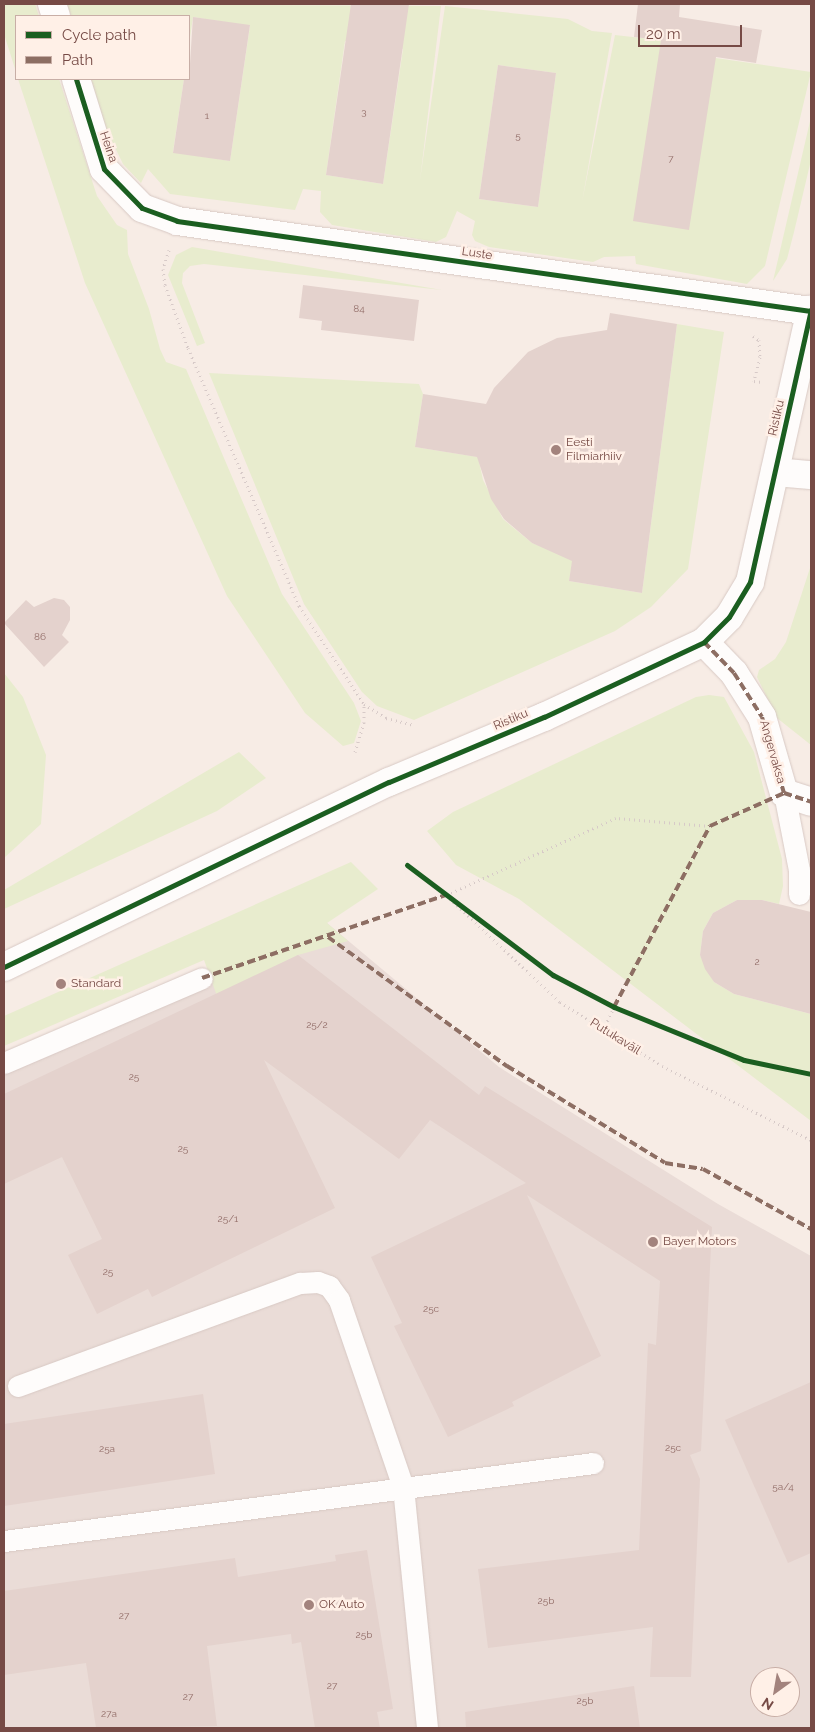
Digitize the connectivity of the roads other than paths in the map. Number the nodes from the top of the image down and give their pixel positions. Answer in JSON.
{"nodes":[{"id":1,"x":76,"y":80,"type":"edge"},
{"id":2,"x":142,"y":208,"type":"joint"},
{"id":3,"x":811,"y":311,"type":"edge"},
{"id":4,"x":775,"y":472,"type":"junction"},
{"id":5,"x":811,"y":475,"type":"edge"},
{"id":6,"x":704,"y":642,"type":"junction"},
{"id":7,"x":784,"y":793,"type":"junction"},
{"id":8,"x":811,"y":802,"type":"edge"},
{"id":9,"x":800,"y":894,"type":"dead end"},
{"id":10,"x":4,"y":967,"type":"edge"},
{"id":11,"x":202,"y":978,"type":"dead end"},
{"id":12,"x":4,"y":1063,"type":"edge"},
{"id":13,"x":18,"y":1386,"type":"dead end"},
{"id":14,"x":593,"y":1463,"type":"dead end"},
{"id":15,"x":403,"y":1487,"type":"junction"},
{"id":16,"x":4,"y":1541,"type":"edge"},
{"id":17,"x":427,"y":1728,"type":"edge"}],
"edges":[{"from":1,"to":2,"type":"street","name":"Heina"},
{"from":2,"to":3,"type":"street","name":"Luste"},
{"from":3,"to":4,"type":"street","name":"Ristiku"},
{"from":4,"to":5,"type":"street"},
{"from":4,"to":6,"type":"street","name":"Ristiku"},
{"from":6,"to":7,"type":"street","name":"Angervaksa"},
{"from":6,"to":10,"type":"street","name":"Ristiku"},
{"from":7,"to":8,"type":"street","name":"Angervaksa"},
{"from":7,"to":9,"type":"lane"},
{"from":11,"to":12,"type":"lane"},
{"from":13,"to":15,"type":"lane"},
{"from":14,"to":15,"type":"lane"},
{"from":15,"to":16,"type":"lane"},
{"from":15,"to":17,"type":"lane"}]}
